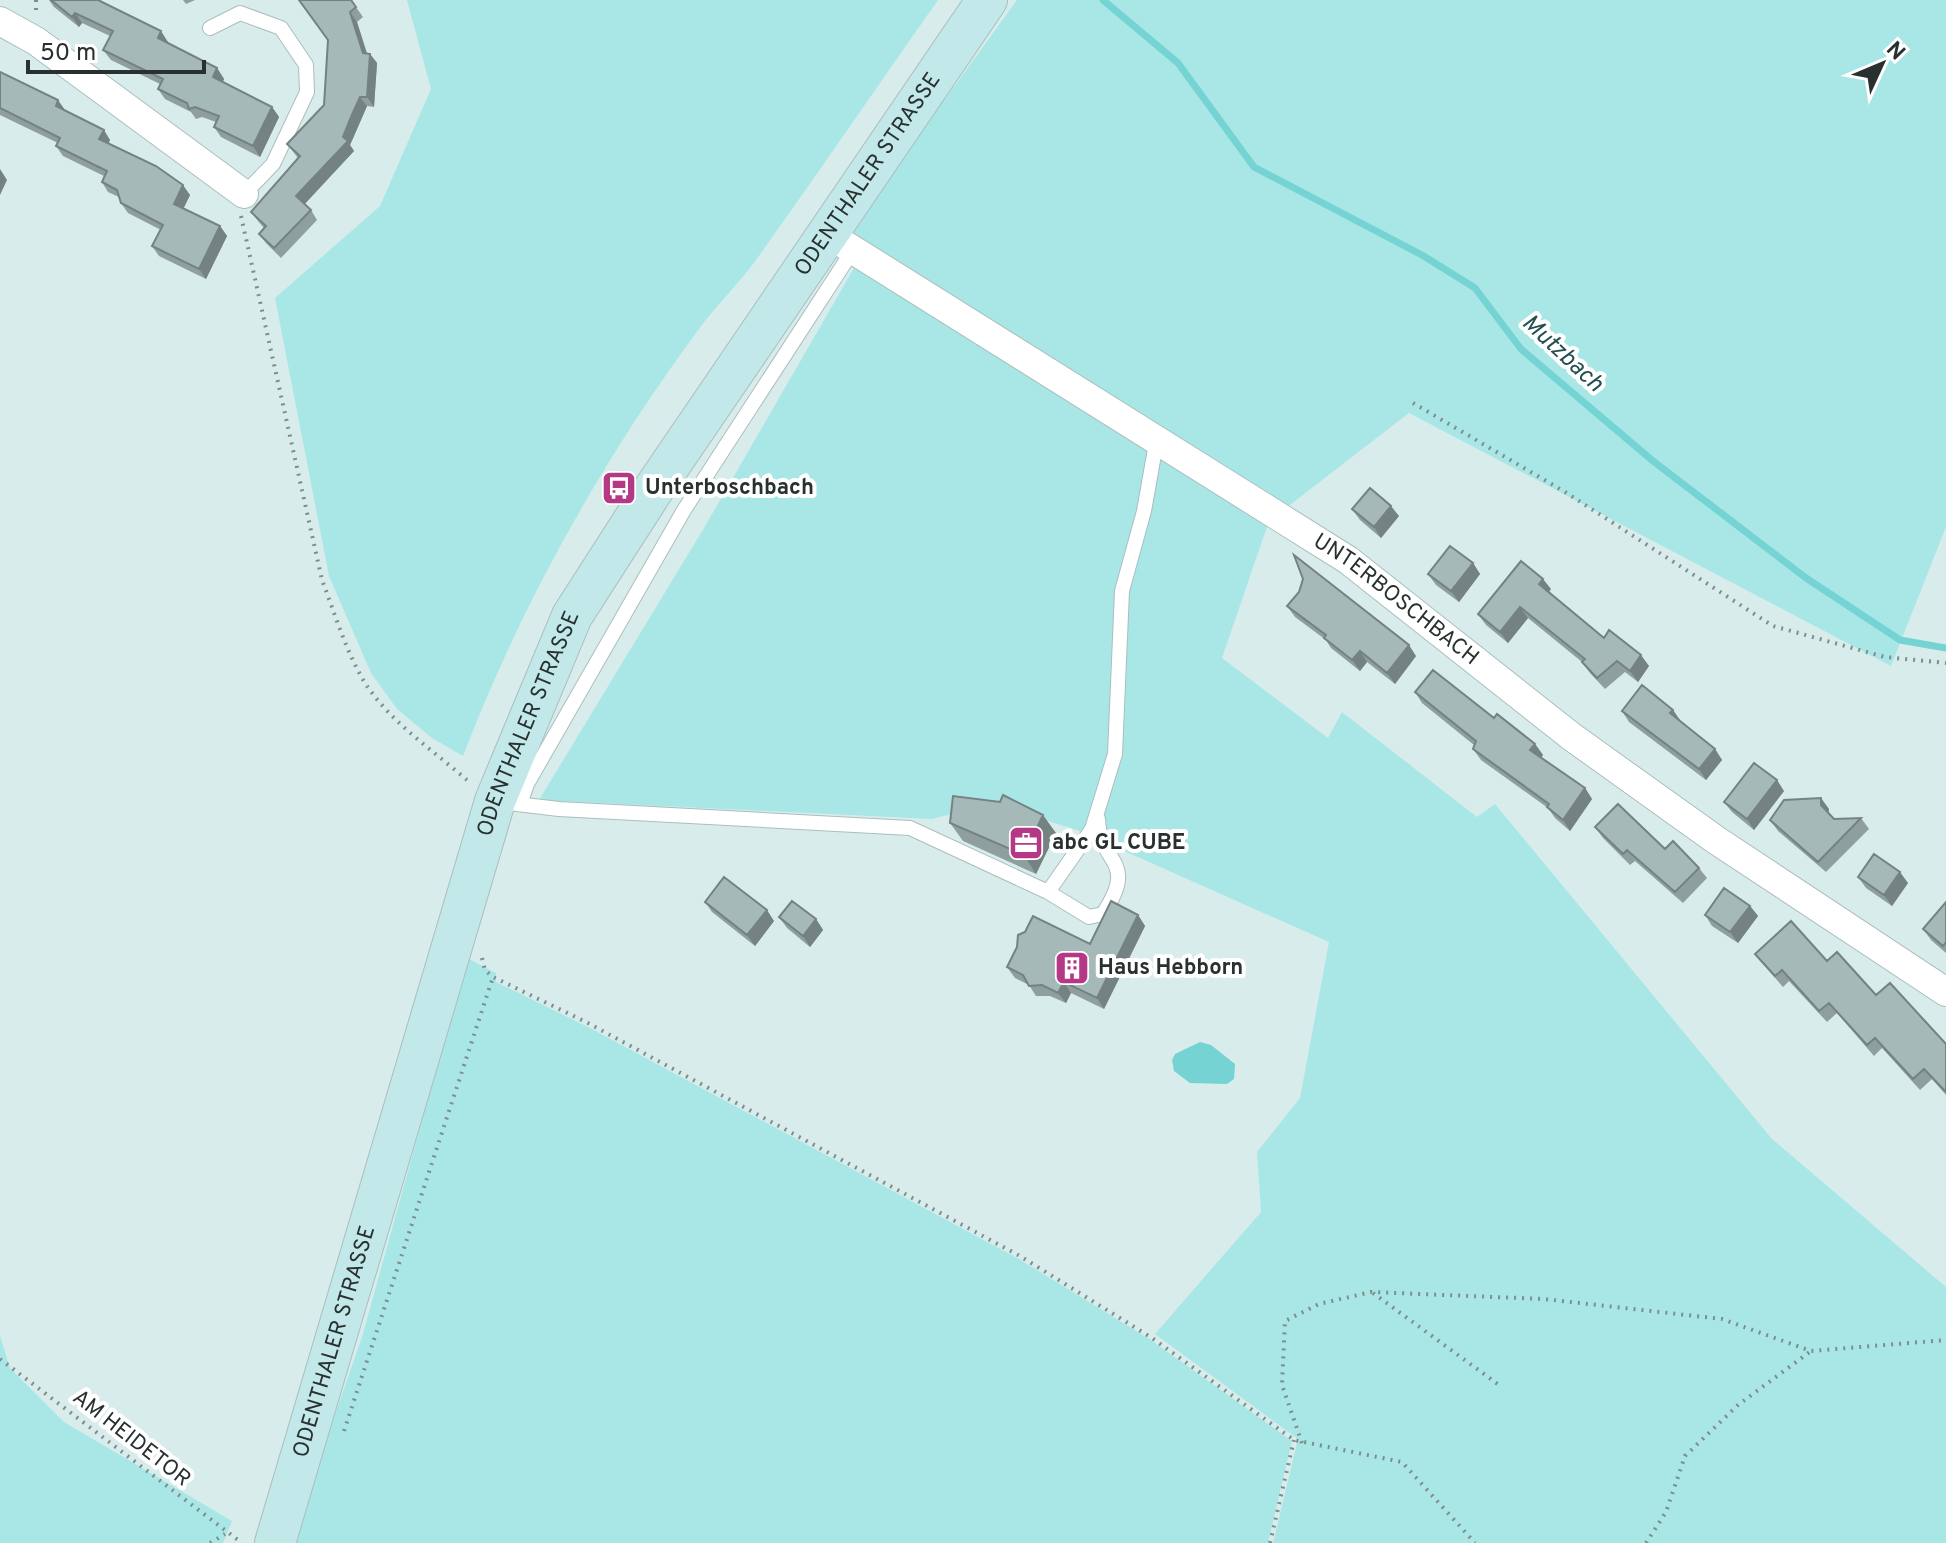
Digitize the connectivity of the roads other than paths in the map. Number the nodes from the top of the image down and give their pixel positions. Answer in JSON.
{"nodes":[{"id":1,"x":987,"y":0,"type":"edge"},
{"id":2,"x":0,"y":21,"type":"edge"},
{"id":3,"x":210,"y":28,"type":"dead end"},
{"id":4,"x":244,"y":194,"type":"joint"},
{"id":5,"x":840,"y":242,"type":"junction"},
{"id":6,"x":1157,"y":438,"type":"junction"},
{"id":7,"x":507,"y":802,"type":"junction"},
{"id":8,"x":1098,"y":813,"type":"junction"},
{"id":9,"x":1048,"y":892,"type":"junction"},
{"id":10,"x":1946,"y":992,"type":"edge"},
{"id":11,"x":275,"y":1543,"type":"edge"}],
"edges":[{"from":1,"to":5,"type":"main road","name":"ODENTHALER STRASSE"},
{"from":2,"to":4,"type":"street"},
{"from":3,"to":4,"type":"lane"},
{"from":5,"to":6,"type":"street","name":"UNTERBOSCHBACH"},
{"from":5,"to":7,"type":"main road","name":"ODENTHALER STRASSE"},
{"from":6,"to":8,"type":"lane"},
{"from":6,"to":10,"type":"street","name":"UNTERBOSCHBACH"},
{"from":7,"to":9,"type":"lane"},
{"from":7,"to":11,"type":"main road","name":"ODENTHALER STRASSE"},
{"from":8,"to":9,"type":"lane"},
{"from":8,"to":9,"type":"lane"}]}
